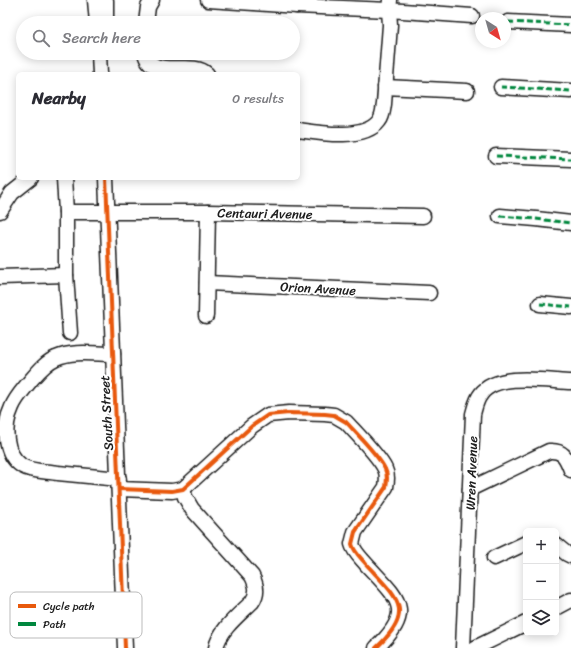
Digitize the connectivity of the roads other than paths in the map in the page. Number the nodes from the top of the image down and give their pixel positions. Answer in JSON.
{"nodes":[{"id":1,"x":95,"y":0,"type":"edge"},
{"id":2,"x":106,"y":0,"type":"edge"},
{"id":3,"x":152,"y":0,"type":"edge"},
{"id":4,"x":208,"y":0,"type":"edge"},
{"id":5,"x":297,"y":3,"type":"edge"},
{"id":6,"x":389,"y":5,"type":"edge"},
{"id":7,"x":96,"y":16,"type":"edge"},
{"id":8,"x":106,"y":16,"type":"edge"},
{"id":9,"x":147,"y":16,"type":"edge"},
{"id":10,"x":472,"y":16,"type":"dead end"},
{"id":11,"x":511,"y":22,"type":"edge"},
{"id":12,"x":571,"y":25,"type":"edge"},
{"id":13,"x":99,"y":60,"type":"edge"},
{"id":14,"x":106,"y":60,"type":"edge"},
{"id":15,"x":148,"y":60,"type":"edge"},
{"id":16,"x":100,"y":72,"type":"edge"},
{"id":17,"x":106,"y":72,"type":"edge"},
{"id":18,"x":203,"y":72,"type":"edge"},
{"id":19,"x":385,"y":87,"type":"junction"},
{"id":20,"x":502,"y":87,"type":"dead end"},
{"id":21,"x":467,"y":91,"type":"dead end"},
{"id":22,"x":571,"y":91,"type":"edge"},
{"id":23,"x":300,"y":130,"type":"edge"},
{"id":24,"x":496,"y":156,"type":"dead end"},
{"id":25,"x":571,"y":159,"type":"edge"},
{"id":26,"x":28,"y":180,"type":"edge"},
{"id":27,"x":64,"y":180,"type":"edge"},
{"id":28,"x":106,"y":180,"type":"edge"},
{"id":29,"x":0,"y":211,"type":"edge"},
{"id":30,"x":107,"y":211,"type":"junction"},
{"id":31,"x":66,"y":212,"type":"junction"},
{"id":32,"x":208,"y":212,"type":"junction"},
{"id":33,"x":423,"y":216,"type":"dead end"},
{"id":34,"x":500,"y":216,"type":"dead end"},
{"id":35,"x":571,"y":223,"type":"edge"},
{"id":36,"x":66,"y":275,"type":"junction"},
{"id":37,"x":0,"y":277,"type":"edge"},
{"id":38,"x":207,"y":283,"type":"junction"},
{"id":39,"x":429,"y":293,"type":"dead end"},
{"id":40,"x":540,"y":304,"type":"dead end"},
{"id":41,"x":571,"y":307,"type":"edge"},
{"id":42,"x":206,"y":316,"type":"dead end"},
{"id":43,"x":70,"y":333,"type":"dead end"},
{"id":44,"x":114,"y":354,"type":"junction"},
{"id":45,"x":571,"y":382,"type":"edge"},
{"id":46,"x":571,"y":470,"type":"edge"},
{"id":47,"x":119,"y":484,"type":"junction"},
{"id":48,"x":183,"y":489,"type":"junction"},
{"id":49,"x":470,"y":489,"type":"junction"},
{"id":50,"x":523,"y":544,"type":"edge"},
{"id":51,"x":559,"y":547,"type":"edge"},
{"id":52,"x":571,"y":556,"type":"edge"},
{"id":53,"x":494,"y":558,"type":"dead end"},
{"id":54,"x":123,"y":592,"type":"edge"},
{"id":55,"x":571,"y":600,"type":"edge"},
{"id":56,"x":559,"y":606,"type":"edge"},
{"id":57,"x":523,"y":624,"type":"edge"},
{"id":58,"x":125,"y":638,"type":"edge"},
{"id":59,"x":125,"y":648,"type":"edge"},
{"id":60,"x":216,"y":648,"type":"edge"},
{"id":61,"x":376,"y":648,"type":"edge"},
{"id":62,"x":463,"y":648,"type":"edge"},
{"id":63,"x":476,"y":648,"type":"edge"}],
"edges":[{"from":1,"to":7,"type":"street"},
{"from":2,"to":8,"type":"street"},
{"from":3,"to":9,"type":"street"},
{"from":4,"to":5,"type":"street"},
{"from":5,"to":6,"type":"street"},
{"from":6,"to":10,"type":"street"},
{"from":6,"to":19,"type":"street"},
{"from":11,"to":12,"type":"street"},
{"from":13,"to":16,"type":"street"},
{"from":14,"to":17,"type":"street"},
{"from":15,"to":18,"type":"street"},
{"from":19,"to":21,"type":"street"},
{"from":19,"to":23,"type":"street"},
{"from":20,"to":22,"type":"street"},
{"from":24,"to":25,"type":"street"},
{"from":26,"to":29,"type":"street"},
{"from":27,"to":31,"type":"street"},
{"from":28,"to":30,"type":"street","name":"South Street"},
{"from":30,"to":31,"type":"street","name":"Centauri Avenue"},
{"from":30,"to":32,"type":"street","name":"Centauri Avenue"},
{"from":30,"to":44,"type":"street","name":"South Street"},
{"from":31,"to":36,"type":"street"},
{"from":32,"to":33,"type":"street","name":"Centauri Avenue"},
{"from":32,"to":38,"type":"street"},
{"from":34,"to":35,"type":"street"},
{"from":36,"to":37,"type":"street"},
{"from":36,"to":43,"type":"street"},
{"from":38,"to":39,"type":"street","name":"Orion Avenue"},
{"from":38,"to":42,"type":"street"},
{"from":40,"to":41,"type":"street"},
{"from":44,"to":47,"type":"street","name":"South Street"},
{"from":44,"to":47,"type":"street"},
{"from":45,"to":49,"type":"street","name":"Wren Avenue"},
{"from":46,"to":49,"type":"street"},
{"from":47,"to":48,"type":"street"},
{"from":47,"to":54,"type":"street","name":"South Street"},
{"from":48,"to":60,"type":"street"},
{"from":48,"to":61,"type":"street"},
{"from":49,"to":62,"type":"street","name":"Wren Avenue"},
{"from":50,"to":53,"type":"street"},
{"from":51,"to":52,"type":"street"},
{"from":55,"to":56,"type":"street"},
{"from":57,"to":63,"type":"street"},
{"from":58,"to":59,"type":"street","name":"South Street"}]}
